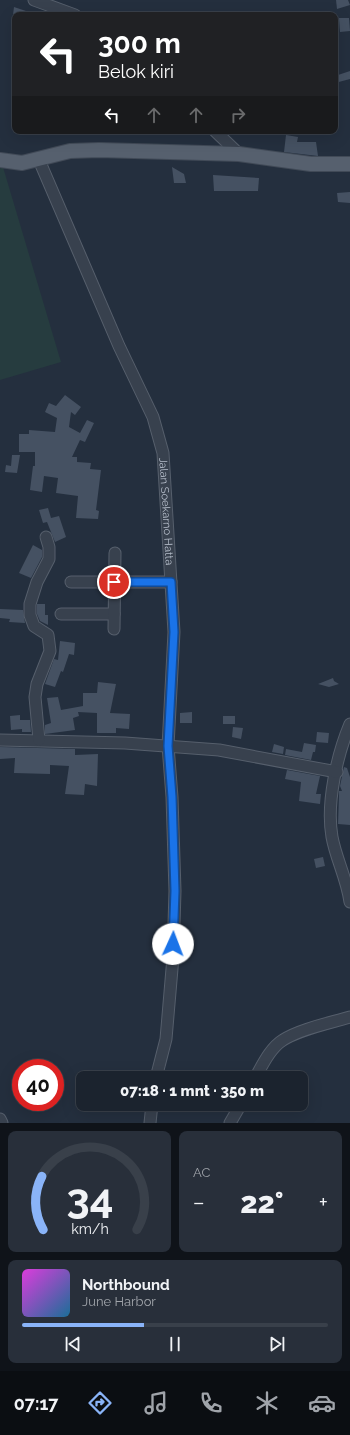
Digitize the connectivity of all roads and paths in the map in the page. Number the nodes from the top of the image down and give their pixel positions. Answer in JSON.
{"nodes":[{"id":1,"x":34,"y":0,"type":"edge"},
{"id":2,"x":67,"y":12,"type":"edge"},
{"id":3,"x":218,"y":134,"type":"edge"},
{"id":4,"x":239,"y":154,"type":"junction"},
{"id":5,"x":0,"y":160,"type":"edge"},
{"id":6,"x":39,"y":160,"type":"junction"},
{"id":7,"x":350,"y":164,"type":"edge"},
{"id":8,"x":46,"y":537,"type":"dead end"},
{"id":9,"x":115,"y":553,"type":"dead end"},
{"id":10,"x":71,"y":582,"type":"dead end"},
{"id":11,"x":114,"y":582,"type":"junction"},
{"id":12,"x":171,"y":582,"type":"junction"},
{"id":13,"x":61,"y":614,"type":"dead end"},
{"id":14,"x":114,"y":614,"type":"junction"},
{"id":15,"x":114,"y":629,"type":"dead end"},
{"id":16,"x":350,"y":724,"type":"edge"},
{"id":17,"x":0,"y":740,"type":"edge"},
{"id":18,"x":39,"y":740,"type":"junction"},
{"id":19,"x":168,"y":746,"type":"junction"},
{"id":20,"x":336,"y":772,"type":"junction"},
{"id":21,"x":350,"y":902,"type":"edge"},
{"id":22,"x":350,"y":1017,"type":"edge"},
{"id":23,"x":158,"y":1071,"type":"edge"},
{"id":24,"x":259,"y":1071,"type":"edge"},
{"id":25,"x":151,"y":1111,"type":"edge"},
{"id":26,"x":237,"y":1111,"type":"edge"},
{"id":27,"x":0,"y":1119,"type":"edge"},
{"id":28,"x":2,"y":1123,"type":"edge"},
{"id":29,"x":150,"y":1123,"type":"edge"},
{"id":30,"x":230,"y":1123,"type":"edge"}],
"edges":[{"from":1,"to":2,"type":"street"},
{"from":3,"to":4,"type":"street"},
{"from":4,"to":6,"type":"main road"},
{"from":4,"to":7,"type":"main road"},
{"from":5,"to":6,"type":"main road"},
{"from":6,"to":12,"type":"street","name":"Jalan Soekarno Hatta"},
{"from":8,"to":18,"type":"street"},
{"from":9,"to":11,"type":"street"},
{"from":10,"to":11,"type":"street"},
{"from":11,"to":12,"type":"street"},
{"from":11,"to":14,"type":"street"},
{"from":12,"to":19,"type":"street","name":"Jalan Soekarno Hatta"},
{"from":13,"to":14,"type":"street"},
{"from":14,"to":15,"type":"street"},
{"from":16,"to":20,"type":"street"},
{"from":17,"to":18,"type":"street"},
{"from":18,"to":19,"type":"street"},
{"from":19,"to":20,"type":"street"},
{"from":19,"to":23,"type":"street","name":"Jalan Soekarno Hatta"},
{"from":20,"to":21,"type":"street"},
{"from":22,"to":24,"type":"street"},
{"from":25,"to":29,"type":"street"},
{"from":26,"to":30,"type":"street"},
{"from":27,"to":28,"type":"street"}]}
